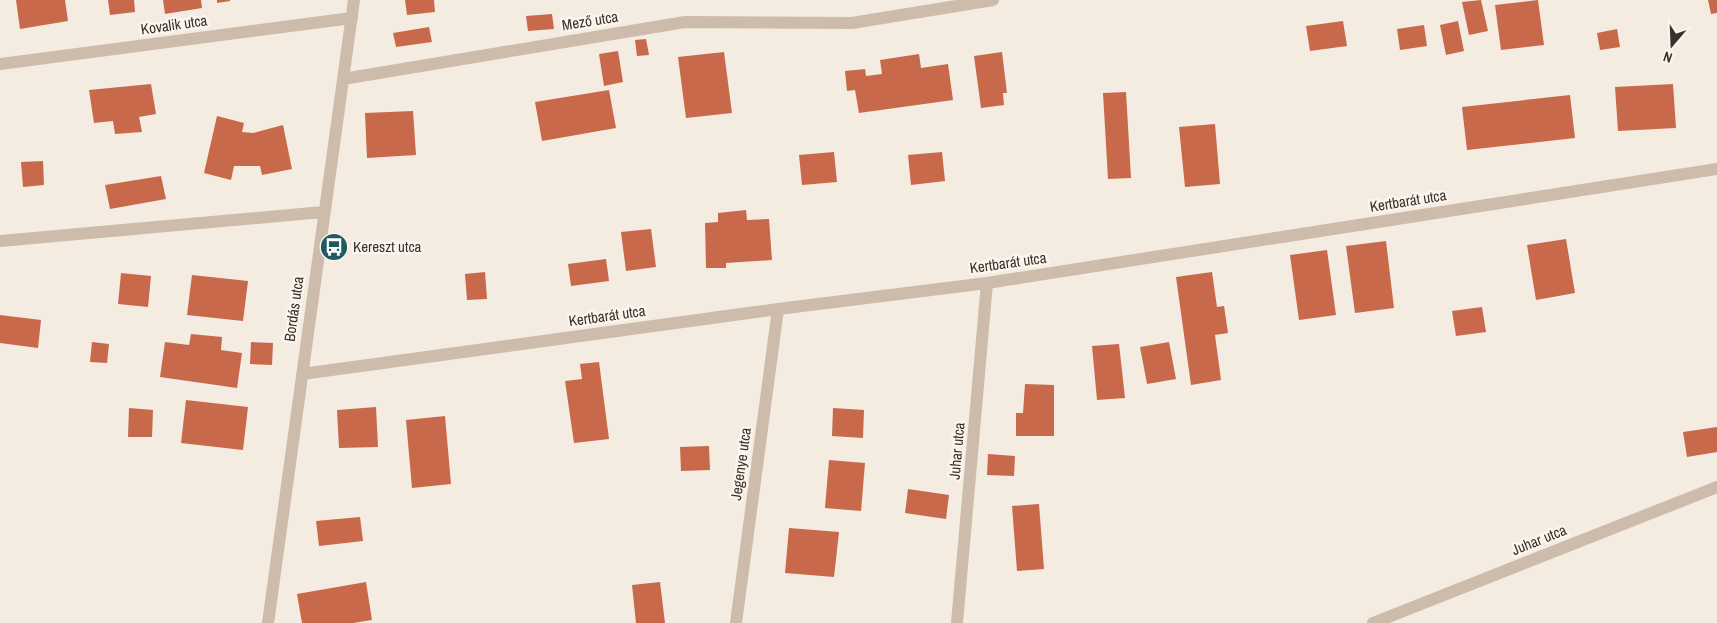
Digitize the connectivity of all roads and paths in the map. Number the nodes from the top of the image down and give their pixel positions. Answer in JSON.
{"nodes":[{"id":1,"x":354,"y":0,"type":"edge"},
{"id":2,"x":993,"y":0,"type":"edge"},
{"id":3,"x":352,"y":18,"type":"junction"},
{"id":4,"x":0,"y":64,"type":"edge"},
{"id":5,"x":343,"y":79,"type":"junction"},
{"id":6,"x":1717,"y":169,"type":"edge"},
{"id":7,"x":323,"y":212,"type":"junction"},
{"id":8,"x":0,"y":241,"type":"edge"},
{"id":9,"x":988,"y":283,"type":"junction"},
{"id":10,"x":778,"y":309,"type":"junction"},
{"id":11,"x":302,"y":374,"type":"junction"},
{"id":12,"x":1717,"y":487,"type":"edge"},
{"id":13,"x":268,"y":623,"type":"edge"},
{"id":14,"x":736,"y":623,"type":"edge"},
{"id":15,"x":957,"y":623,"type":"edge"},
{"id":16,"x":1373,"y":623,"type":"edge"}],
"edges":[{"from":1,"to":3,"type":"street","name":"Bordás utca"},
{"from":2,"to":5,"type":"street","name":"Mező utca"},
{"from":3,"to":4,"type":"street","name":"Kovalik utca"},
{"from":3,"to":5,"type":"street","name":"Bordás utca"},
{"from":5,"to":7,"type":"street","name":"Bordás utca"},
{"from":6,"to":9,"type":"street","name":"Kertbarát utca"},
{"from":7,"to":8,"type":"street"},
{"from":7,"to":11,"type":"street","name":"Bordás utca"},
{"from":9,"to":10,"type":"street","name":"Kertbarát utca"},
{"from":9,"to":15,"type":"street","name":"Juhar utca"},
{"from":10,"to":11,"type":"street","name":"Kertbarát utca"},
{"from":10,"to":14,"type":"street","name":"Jegenye utca"},
{"from":11,"to":13,"type":"street","name":"Bordás utca"},
{"from":12,"to":16,"type":"street","name":"Juhar utca"}]}
